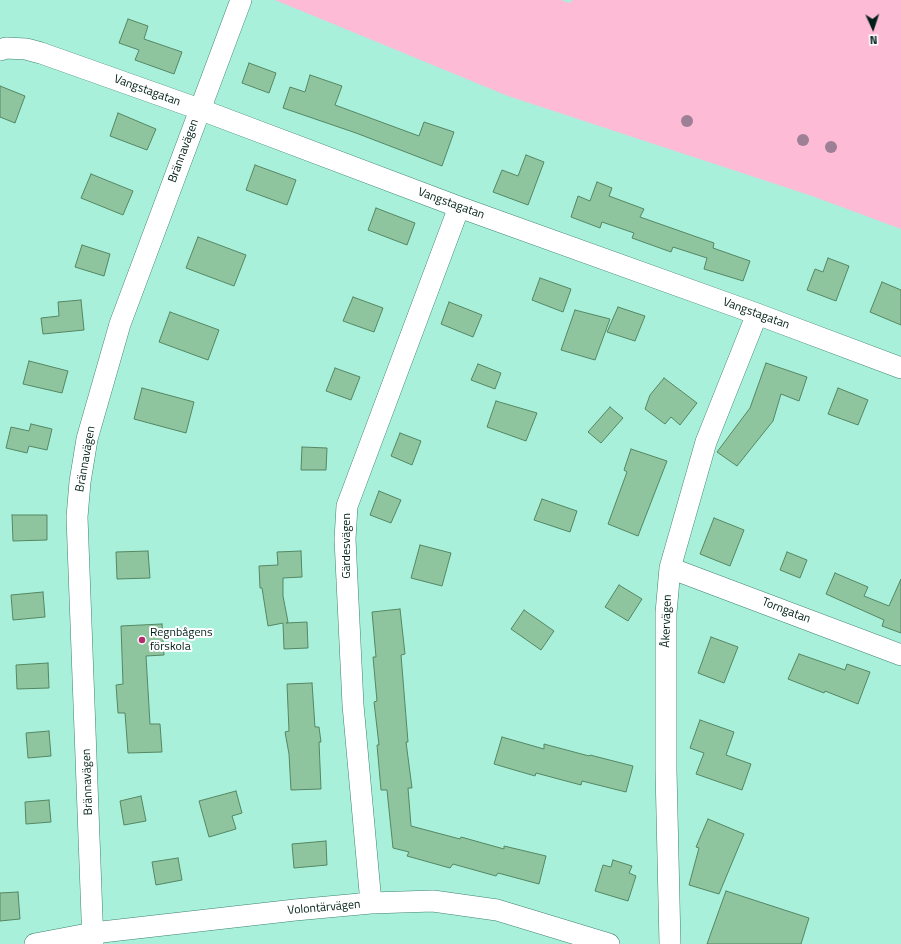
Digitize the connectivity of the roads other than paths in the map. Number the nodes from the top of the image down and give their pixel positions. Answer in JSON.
{"nodes":[{"id":1,"x":242,"y":0,"type":"edge"},
{"id":2,"x":0,"y":50,"type":"edge"},
{"id":3,"x":200,"y":109,"type":"junction"},
{"id":4,"x":459,"y":207,"type":"junction"},
{"id":5,"x":757,"y":314,"type":"junction"},
{"id":6,"x":901,"y":368,"type":"edge"},
{"id":7,"x":670,"y":568,"type":"junction"},
{"id":8,"x":901,"y":654,"type":"edge"},
{"id":9,"x":371,"y":903,"type":"junction"},
{"id":10,"x":93,"y":939,"type":"edge"},
{"id":11,"x":35,"y":944,"type":"edge"},
{"id":12,"x":609,"y":944,"type":"edge"},
{"id":13,"x":670,"y":944,"type":"edge"}],
"edges":[{"from":1,"to":3,"type":"street","name":"Brännavägen"},
{"from":2,"to":3,"type":"street","name":"Vangstagatan"},
{"from":3,"to":4,"type":"street","name":"Vangstagatan"},
{"from":3,"to":10,"type":"street","name":"Brännavägen"},
{"from":4,"to":5,"type":"street","name":"Vangstagatan"},
{"from":4,"to":9,"type":"street","name":"Gärdesvägen"},
{"from":5,"to":6,"type":"street","name":"Vangstagatan"},
{"from":5,"to":7,"type":"street","name":"Åkervägen"},
{"from":7,"to":8,"type":"street","name":"Torngatan"},
{"from":7,"to":13,"type":"street","name":"Åkervägen"},
{"from":9,"to":10,"type":"street","name":"Volontärvägen"},
{"from":9,"to":12,"type":"street","name":"Volontärvägen"},
{"from":10,"to":11,"type":"street","name":"Volontärvägen"}]}
